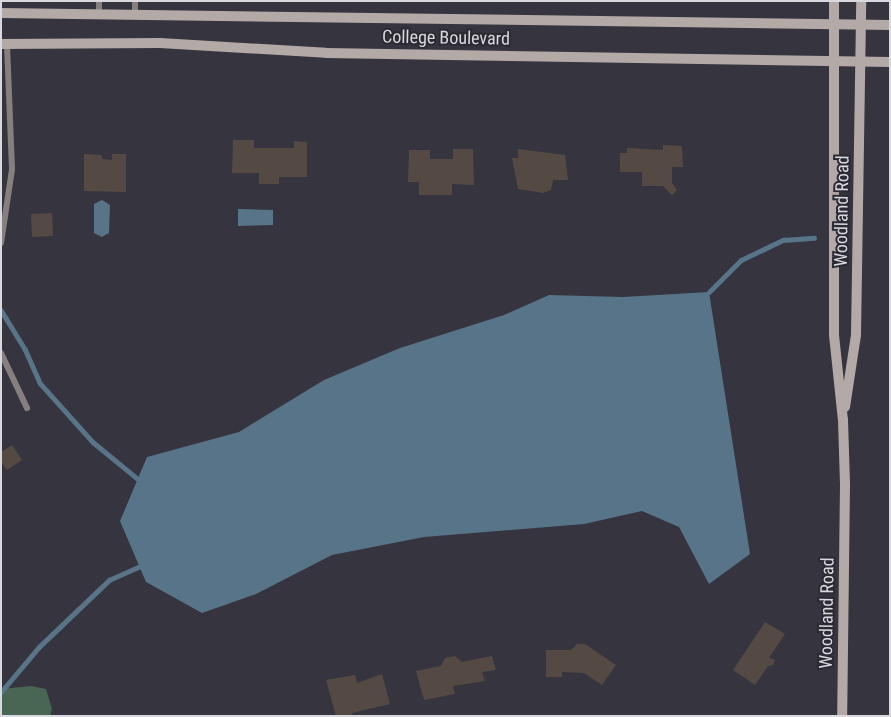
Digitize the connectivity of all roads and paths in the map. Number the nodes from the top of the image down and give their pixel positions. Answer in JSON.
{"nodes":[{"id":1,"x":99,"y":1,"type":"edge"},
{"id":2,"x":135,"y":1,"type":"edge"},
{"id":3,"x":834,"y":1,"type":"edge"},
{"id":4,"x":861,"y":1,"type":"edge"},
{"id":5,"x":1,"y":13,"type":"edge"},
{"id":6,"x":99,"y":14,"type":"junction"},
{"id":7,"x":135,"y":14,"type":"junction"},
{"id":8,"x":833,"y":24,"type":"junction"},
{"id":9,"x":861,"y":24,"type":"junction"},
{"id":10,"x":890,"y":25,"type":"edge"},
{"id":11,"x":4,"y":44,"type":"edge"},
{"id":12,"x":833,"y":60,"type":"junction"},
{"id":13,"x":860,"y":61,"type":"junction"},
{"id":14,"x":890,"y":62,"type":"edge"},
{"id":15,"x":1,"y":243,"type":"edge"},
{"id":16,"x":1,"y":353,"type":"edge"},
{"id":17,"x":27,"y":408,"type":"dead end"},
{"id":18,"x":844,"y":420,"type":"junction"},
{"id":19,"x":842,"y":716,"type":"edge"}],
"edges":[{"from":1,"to":6,"type":"lane"},
{"from":2,"to":7,"type":"lane"},
{"from":3,"to":8,"type":"main road","name":"Woodland Road"},
{"from":4,"to":9,"type":"main road","name":"Woodland Road"},
{"from":5,"to":6,"type":"main road","name":"College Boulevard"},
{"from":6,"to":7,"type":"main road","name":"College Boulevard"},
{"from":7,"to":8,"type":"main road","name":"College Boulevard"},
{"from":8,"to":9,"type":"main road","name":"College Boulevard"},
{"from":8,"to":12,"type":"main road","name":"Woodland Road"},
{"from":9,"to":10,"type":"main road","name":"College Boulevard"},
{"from":9,"to":13,"type":"main road","name":"Woodland Road"},
{"from":11,"to":12,"type":"main road","name":"College Boulevard"},
{"from":11,"to":15,"type":"lane"},
{"from":12,"to":13,"type":"main road","name":"College Boulevard"},
{"from":12,"to":18,"type":"main road","name":"Woodland Road"},
{"from":13,"to":14,"type":"main road","name":"College Boulevard"},
{"from":13,"to":18,"type":"main road","name":"Woodland Road"},
{"from":16,"to":17,"type":"lane"},
{"from":18,"to":19,"type":"main road","name":"Woodland Road"}]}
